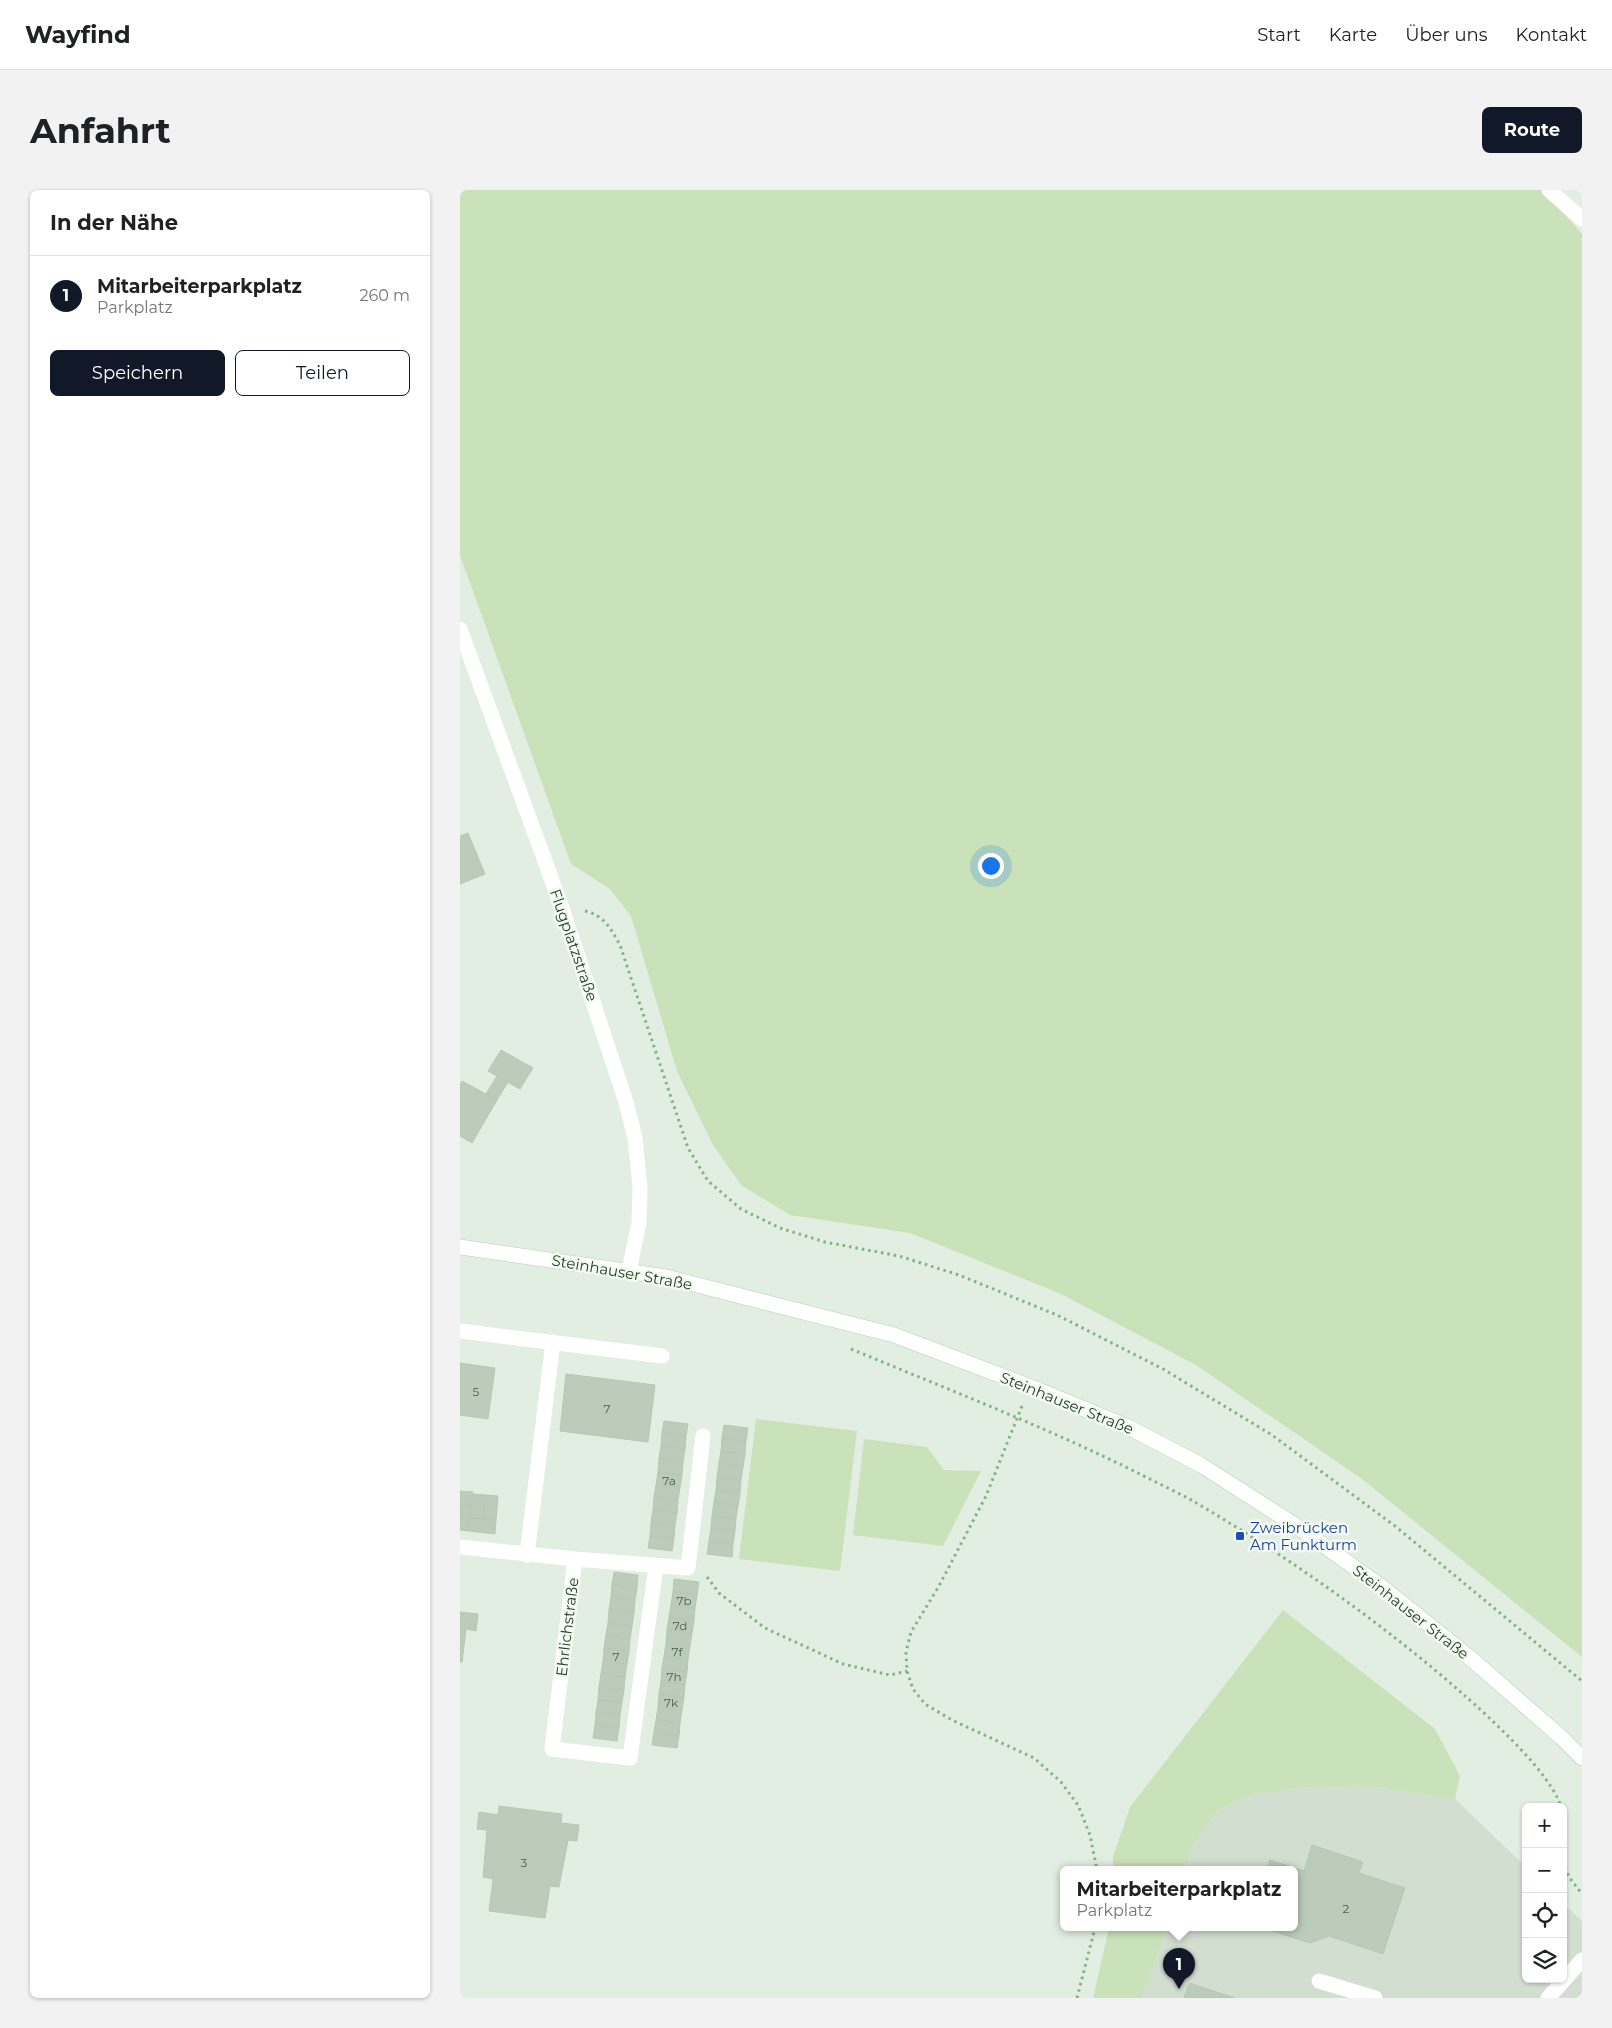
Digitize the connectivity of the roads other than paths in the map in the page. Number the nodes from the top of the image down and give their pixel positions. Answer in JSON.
{"nodes":[{"id":1,"x":1549,"y":190,"type":"edge"},
{"id":2,"x":1582,"y":219,"type":"edge"},
{"id":3,"x":460,"y":629,"type":"edge"},
{"id":4,"x":460,"y":1247,"type":"edge"},
{"id":5,"x":629,"y":1271,"type":"junction"},
{"id":6,"x":460,"y":1331,"type":"edge"},
{"id":7,"x":553,"y":1342,"type":"junction"},
{"id":8,"x":662,"y":1356,"type":"dead end"},
{"id":9,"x":703,"y":1436,"type":"dead end"},
{"id":10,"x":460,"y":1547,"type":"edge"},
{"id":11,"x":527,"y":1554,"type":"junction"},
{"id":12,"x":574,"y":1559,"type":"junction"},
{"id":13,"x":656,"y":1566,"type":"junction"},
{"id":14,"x":1582,"y":1758,"type":"edge"},
{"id":15,"x":1582,"y":1960,"type":"edge"},
{"id":16,"x":1319,"y":1981,"type":"dead end"},
{"id":17,"x":1375,"y":1998,"type":"edge"},
{"id":18,"x":1548,"y":1998,"type":"edge"}],
"edges":[{"from":1,"to":2,"type":"main road"},
{"from":3,"to":5,"type":"main road","name":"Flugplatzstraße"},
{"from":4,"to":5,"type":"main road","name":"Steinhauser Straße"},
{"from":5,"to":14,"type":"main road","name":"Steinhauser Straße"},
{"from":6,"to":7,"type":"main road"},
{"from":7,"to":8,"type":"main road"},
{"from":7,"to":11,"type":"main road"},
{"from":9,"to":13,"type":"main road"},
{"from":10,"to":11,"type":"main road","name":"Ehrlichstraße"},
{"from":11,"to":12,"type":"main road","name":"Ehrlichstraße"},
{"from":12,"to":13,"type":"main road"},
{"from":12,"to":13,"type":"main road","name":"Ehrlichstraße"},
{"from":15,"to":18,"type":"main road"},
{"from":16,"to":17,"type":"main road"}]}
